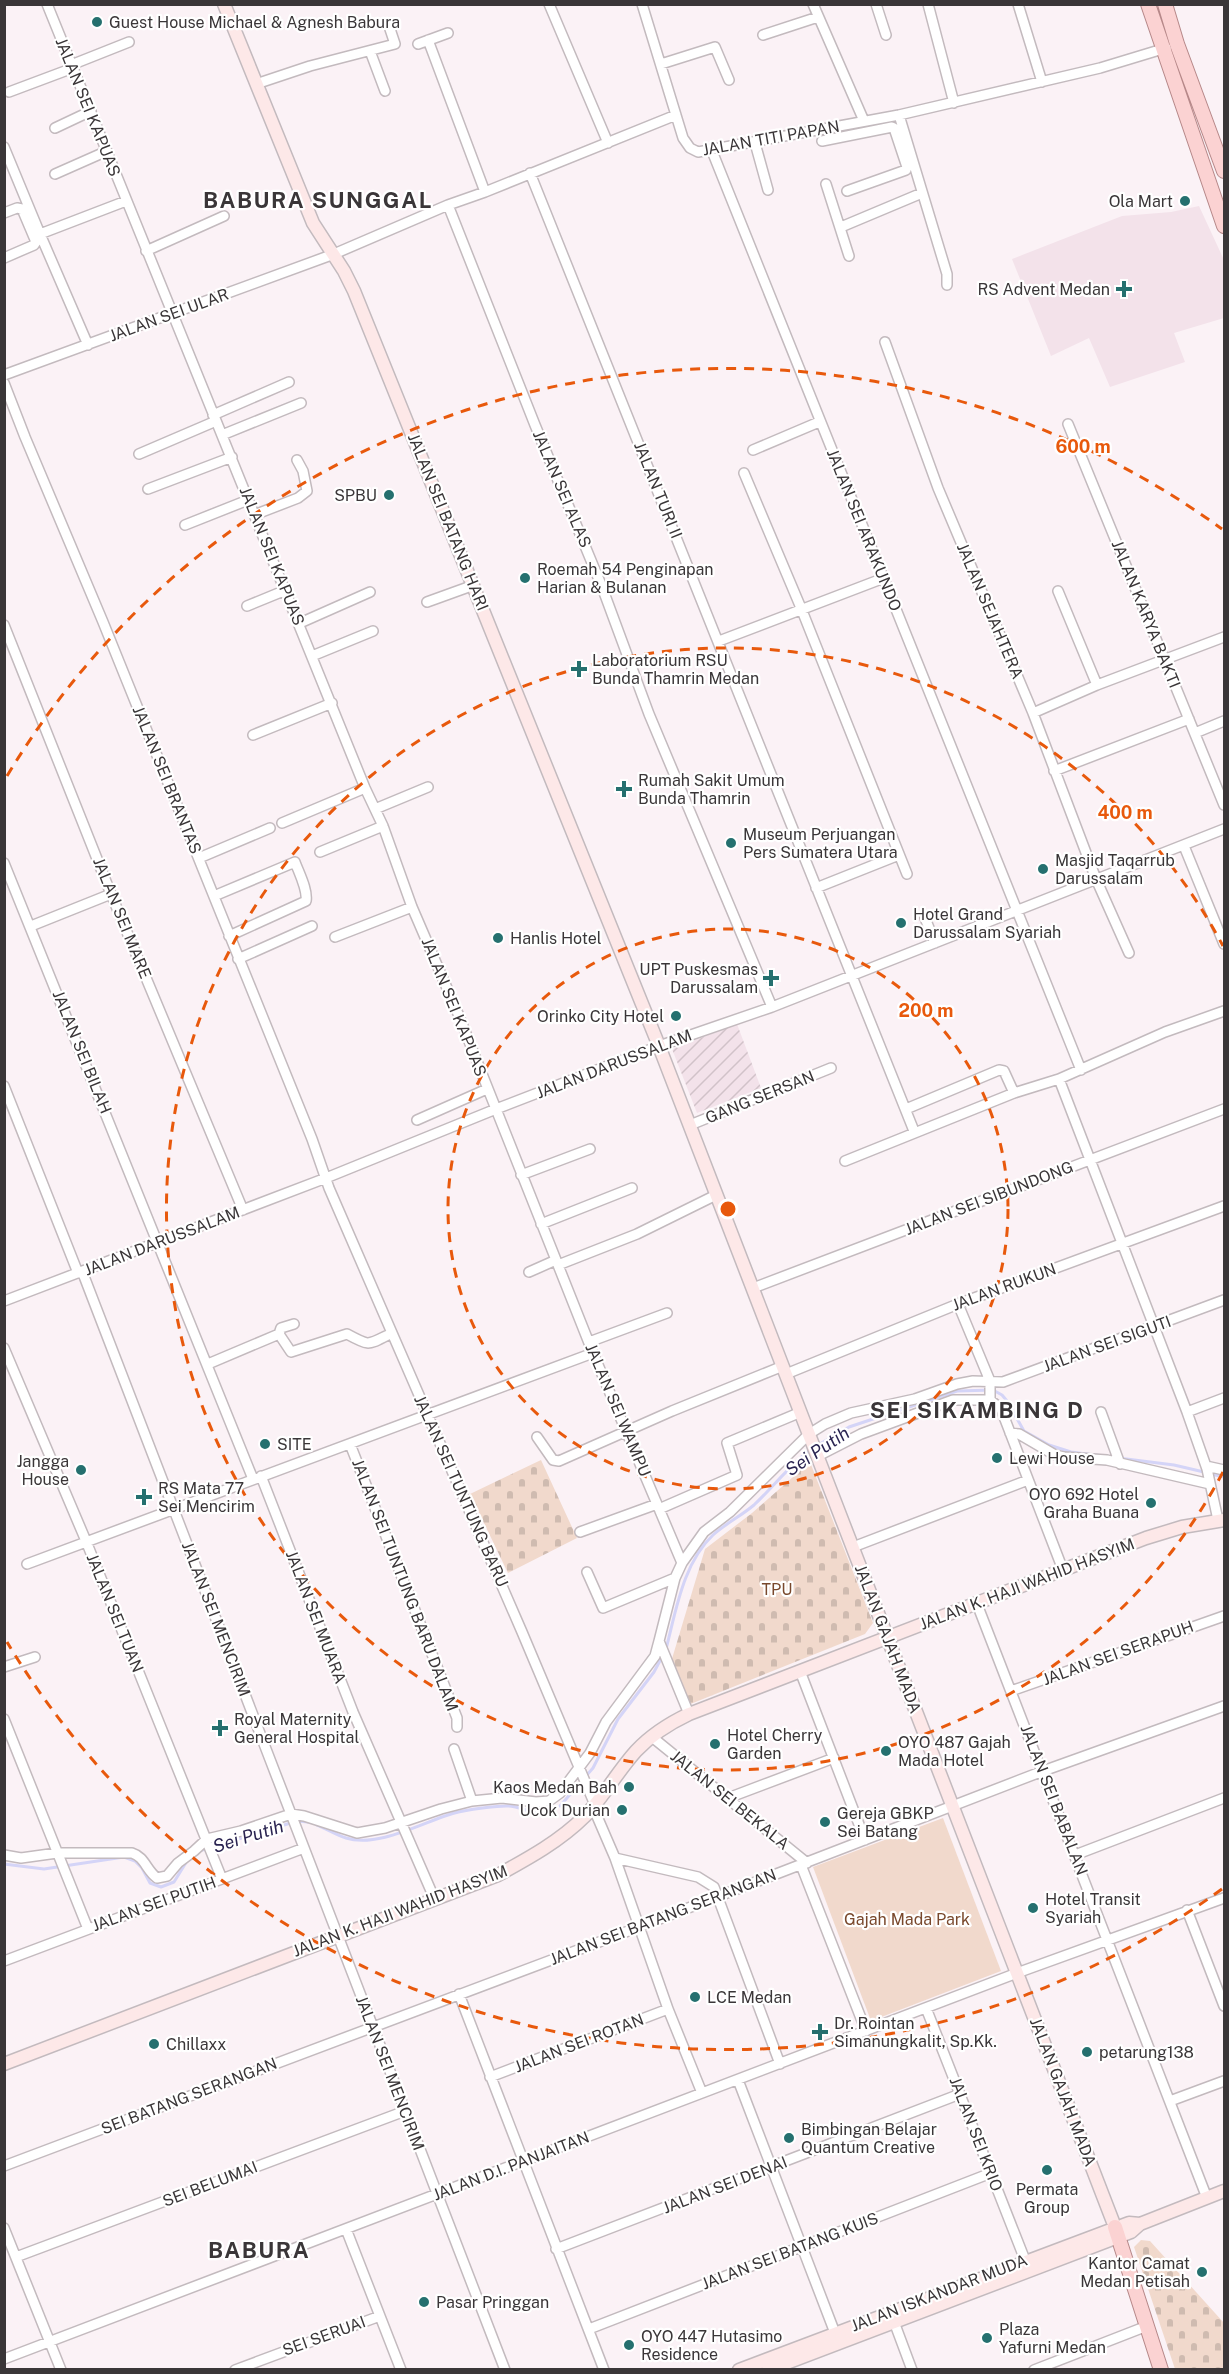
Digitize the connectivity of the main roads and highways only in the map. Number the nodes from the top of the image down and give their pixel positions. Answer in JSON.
{"nodes":[{"id":1,"x":1148,"y":4,"type":"edge"},
{"id":2,"x":1165,"y":4,"type":"edge"},
{"id":3,"x":1224,"y":171,"type":"edge"},
{"id":4,"x":1224,"y":226,"type":"edge"},
{"id":5,"x":1117,"y":2232,"type":"road end"},
{"id":6,"x":1161,"y":2370,"type":"edge"}],
"edges":[{"from":1,"to":4,"type":"main road"},
{"from":2,"to":3,"type":"main road"},
{"from":5,"to":6,"type":"main road","name":"JALAN GAJAH MADA"}]}
